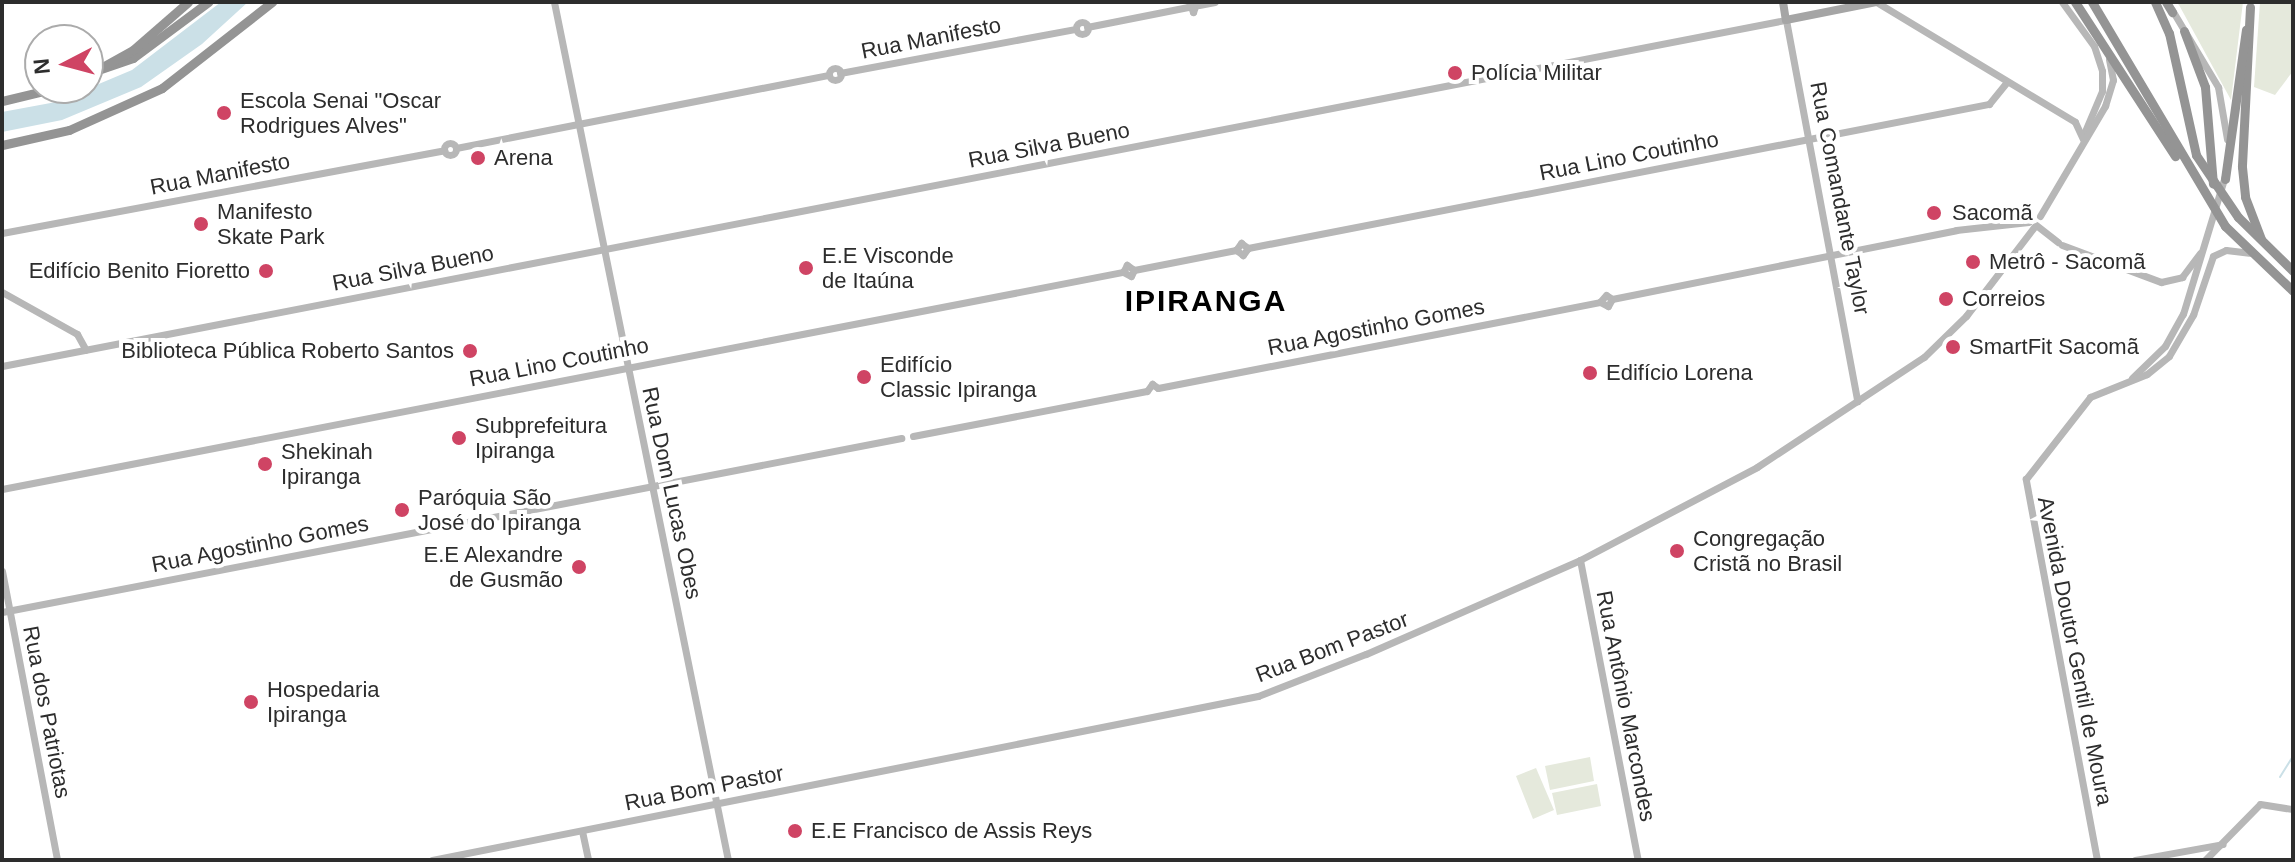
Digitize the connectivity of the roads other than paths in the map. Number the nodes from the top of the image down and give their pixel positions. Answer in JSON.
{"nodes":[{"id":1,"x":188,"y":2,"type":"edge"},
{"id":2,"x":208,"y":2,"type":"edge"},
{"id":3,"x":272,"y":2,"type":"edge"},
{"id":4,"x":554,"y":2,"type":"edge"},
{"id":5,"x":1215,"y":2,"type":"edge"},
{"id":6,"x":1783,"y":2,"type":"edge"},
{"id":7,"x":2062,"y":2,"type":"edge"},
{"id":8,"x":2075,"y":2,"type":"edge"},
{"id":9,"x":2092,"y":2,"type":"edge"},
{"id":10,"x":2155,"y":2,"type":"edge"},
{"id":11,"x":1876,"y":3,"type":"edge"},
{"id":12,"x":1198,"y":4,"type":"edge"},
{"id":13,"x":2250,"y":4,"type":"edge"},
{"id":14,"x":1189,"y":5,"type":"edge"},
{"id":15,"x":2170,"y":5,"type":"edge"},
{"id":16,"x":1786,"y":20,"type":"junction"},
{"id":17,"x":2184,"y":31,"type":"junction"},
{"id":18,"x":2102,"y":40,"type":"junction"},
{"id":19,"x":104,"y":66,"type":"edge"},
{"id":20,"x":104,"y":68,"type":"edge"},
{"id":21,"x":2007,"y":82,"type":"junction"},
{"id":22,"x":24,"y":96,"type":"edge"},
{"id":23,"x":2,"y":101,"type":"edge"},
{"id":24,"x":2090,"y":118,"type":"junction"},
{"id":25,"x":2075,"y":122,"type":"junction"},
{"id":26,"x":579,"y":124,"type":"junction"},
{"id":27,"x":1809,"y":139,"type":"junction"},
{"id":28,"x":2083,"y":139,"type":"junction"},
{"id":29,"x":2,"y":145,"type":"edge"},
{"id":30,"x":2189,"y":172,"type":"junction"},
{"id":31,"x":2225,"y":179,"type":"junction"},
{"id":32,"x":2214,"y":187,"type":"junction"},
{"id":33,"x":2040,"y":216,"type":"dead end"},
{"id":34,"x":2033,"y":225,"type":"junction"},
{"id":35,"x":2,"y":233,"type":"edge"},
{"id":36,"x":2264,"y":245,"type":"junction"},
{"id":37,"x":2203,"y":248,"type":"junction"},
{"id":38,"x":604,"y":250,"type":"junction"},
{"id":39,"x":2249,"y":253,"type":"junction"},
{"id":40,"x":1832,"y":255,"type":"junction"},
{"id":41,"x":2293,"y":271,"type":"edge"},
{"id":42,"x":2293,"y":291,"type":"edge"},
{"id":43,"x":2,"y":292,"type":"edge"},
{"id":44,"x":65,"y":327,"type":"junction"},
{"id":45,"x":86,"y":350,"type":"junction"},
{"id":46,"x":68,"y":353,"type":"junction"},
{"id":47,"x":2,"y":366,"type":"edge"},
{"id":48,"x":628,"y":366,"type":"junction"},
{"id":49,"x":2128,"y":382,"type":"junction"},
{"id":50,"x":1857,"y":401,"type":"junction"},
{"id":51,"x":653,"y":485,"type":"junction"},
{"id":52,"x":2,"y":489,"type":"edge"},
{"id":53,"x":1580,"y":560,"type":"junction"},
{"id":54,"x":2,"y":571,"type":"edge"},
{"id":55,"x":6,"y":611,"type":"edge"},
{"id":56,"x":717,"y":804,"type":"junction"},
{"id":57,"x":2293,"y":809,"type":"edge"},
{"id":58,"x":582,"y":831,"type":"junction"},
{"id":59,"x":2223,"y":844,"type":"junction"},
{"id":60,"x":57,"y":860,"type":"edge"},
{"id":61,"x":432,"y":860,"type":"edge"},
{"id":62,"x":588,"y":860,"type":"edge"},
{"id":63,"x":728,"y":860,"type":"edge"},
{"id":64,"x":1638,"y":860,"type":"edge"},
{"id":65,"x":2097,"y":860,"type":"edge"},
{"id":66,"x":2135,"y":860,"type":"edge"},
{"id":67,"x":2205,"y":860,"type":"edge"}],
"edges":[{"from":1,"to":19,"type":"highway"},
{"from":2,"to":20,"type":"highway"},
{"from":3,"to":29,"type":"highway"},
{"from":4,"to":26,"type":"main road","name":"Rua Dom Lucas Obes"},
{"from":5,"to":12,"type":"main road"},
{"from":6,"to":16,"type":"main road","name":"Rua Comandante Taylor"},
{"from":7,"to":24,"type":"main road"},
{"from":8,"to":18,"type":"highway"},
{"from":9,"to":30,"type":"highway"},
{"from":10,"to":32,"type":"highway"},
{"from":11,"to":16,"type":"main road","name":"Rua Silva Bueno"},
{"from":11,"to":21,"type":"main road","name":"Rua Silva Bueno"},
{"from":12,"to":14,"type":"main road"},
{"from":13,"to":31,"type":"highway"},
{"from":13,"to":36,"type":"highway"},
{"from":14,"to":26,"type":"main road","name":"Rua Manifesto"},
{"from":15,"to":17,"type":"main road"},
{"from":16,"to":27,"type":"main road","name":"Rua Comandante Taylor"},
{"from":16,"to":38,"type":"main road","name":"Rua Silva Bueno"},
{"from":17,"to":31,"type":"main road"},
{"from":17,"to":32,"type":"highway"},
{"from":18,"to":28,"type":"main road"},
{"from":18,"to":30,"type":"highway"},
{"from":21,"to":25,"type":"main road","name":"Rua Silva Bueno"},
{"from":21,"to":27,"type":"main road","name":"Rua Lino Coutinho"},
{"from":22,"to":23,"type":"highway"},
{"from":24,"to":25,"type":"main road"},
{"from":24,"to":28,"type":"main road"},
{"from":25,"to":28,"type":"main road"},
{"from":26,"to":35,"type":"main road","name":"Rua Manifesto"},
{"from":26,"to":38,"type":"main road","name":"Rua Dom Lucas Obes"},
{"from":27,"to":40,"type":"main road","name":"Rua Comandante Taylor"},
{"from":27,"to":48,"type":"main road","name":"Rua Lino Coutinho"},
{"from":28,"to":33,"type":"main road"},
{"from":30,"to":39,"type":"highway"},
{"from":31,"to":37,"type":"main road"},
{"from":32,"to":36,"type":"highway"},
{"from":34,"to":37,"type":"main road"},
{"from":34,"to":40,"type":"main road"},
{"from":34,"to":50,"type":"main road","name":"Rua Bom Pastor"},
{"from":36,"to":41,"type":"highway"},
{"from":37,"to":49,"type":"main road"},
{"from":38,"to":45,"type":"main road","name":"Rua Silva Bueno"},
{"from":38,"to":48,"type":"main road","name":"Rua Dom Lucas Obes"},
{"from":39,"to":42,"type":"highway"},
{"from":39,"to":49,"type":"main road"},
{"from":40,"to":50,"type":"main road","name":"Rua Comandante Taylor"},
{"from":40,"to":51,"type":"main road","name":"Rua Agostinho Gomes"},
{"from":43,"to":44,"type":"main road"},
{"from":44,"to":45,"type":"main road"},
{"from":44,"to":46,"type":"main road"},
{"from":45,"to":46,"type":"main road","name":"Rua Silva Bueno"},
{"from":46,"to":47,"type":"main road","name":"Rua Silva Bueno"},
{"from":48,"to":51,"type":"main road","name":"Rua Dom Lucas Obes"},
{"from":48,"to":52,"type":"main road","name":"Rua Lino Coutinho"},
{"from":49,"to":65,"type":"main road","name":"Avenida Doutor Gentil de Moura"},
{"from":50,"to":53,"type":"main road","name":"Rua Bom Pastor"},
{"from":51,"to":55,"type":"main road","name":"Rua Agostinho Gomes"},
{"from":51,"to":56,"type":"main road","name":"Rua Dom Lucas Obes"},
{"from":53,"to":56,"type":"main road","name":"Rua Bom Pastor"},
{"from":53,"to":64,"type":"main road","name":"Rua Antônio Marcondes"},
{"from":54,"to":55,"type":"main road","name":"Rua dos Patriotas"},
{"from":55,"to":60,"type":"main road","name":"Rua dos Patriotas"},
{"from":56,"to":58,"type":"main road","name":"Rua Bom Pastor"},
{"from":56,"to":63,"type":"main road","name":"Rua Dom Lucas Obes"},
{"from":57,"to":59,"type":"main road"},
{"from":58,"to":61,"type":"main road","name":"Rua Bom Pastor"},
{"from":58,"to":62,"type":"main road"},
{"from":59,"to":66,"type":"main road"},
{"from":59,"to":67,"type":"main road"}]}
